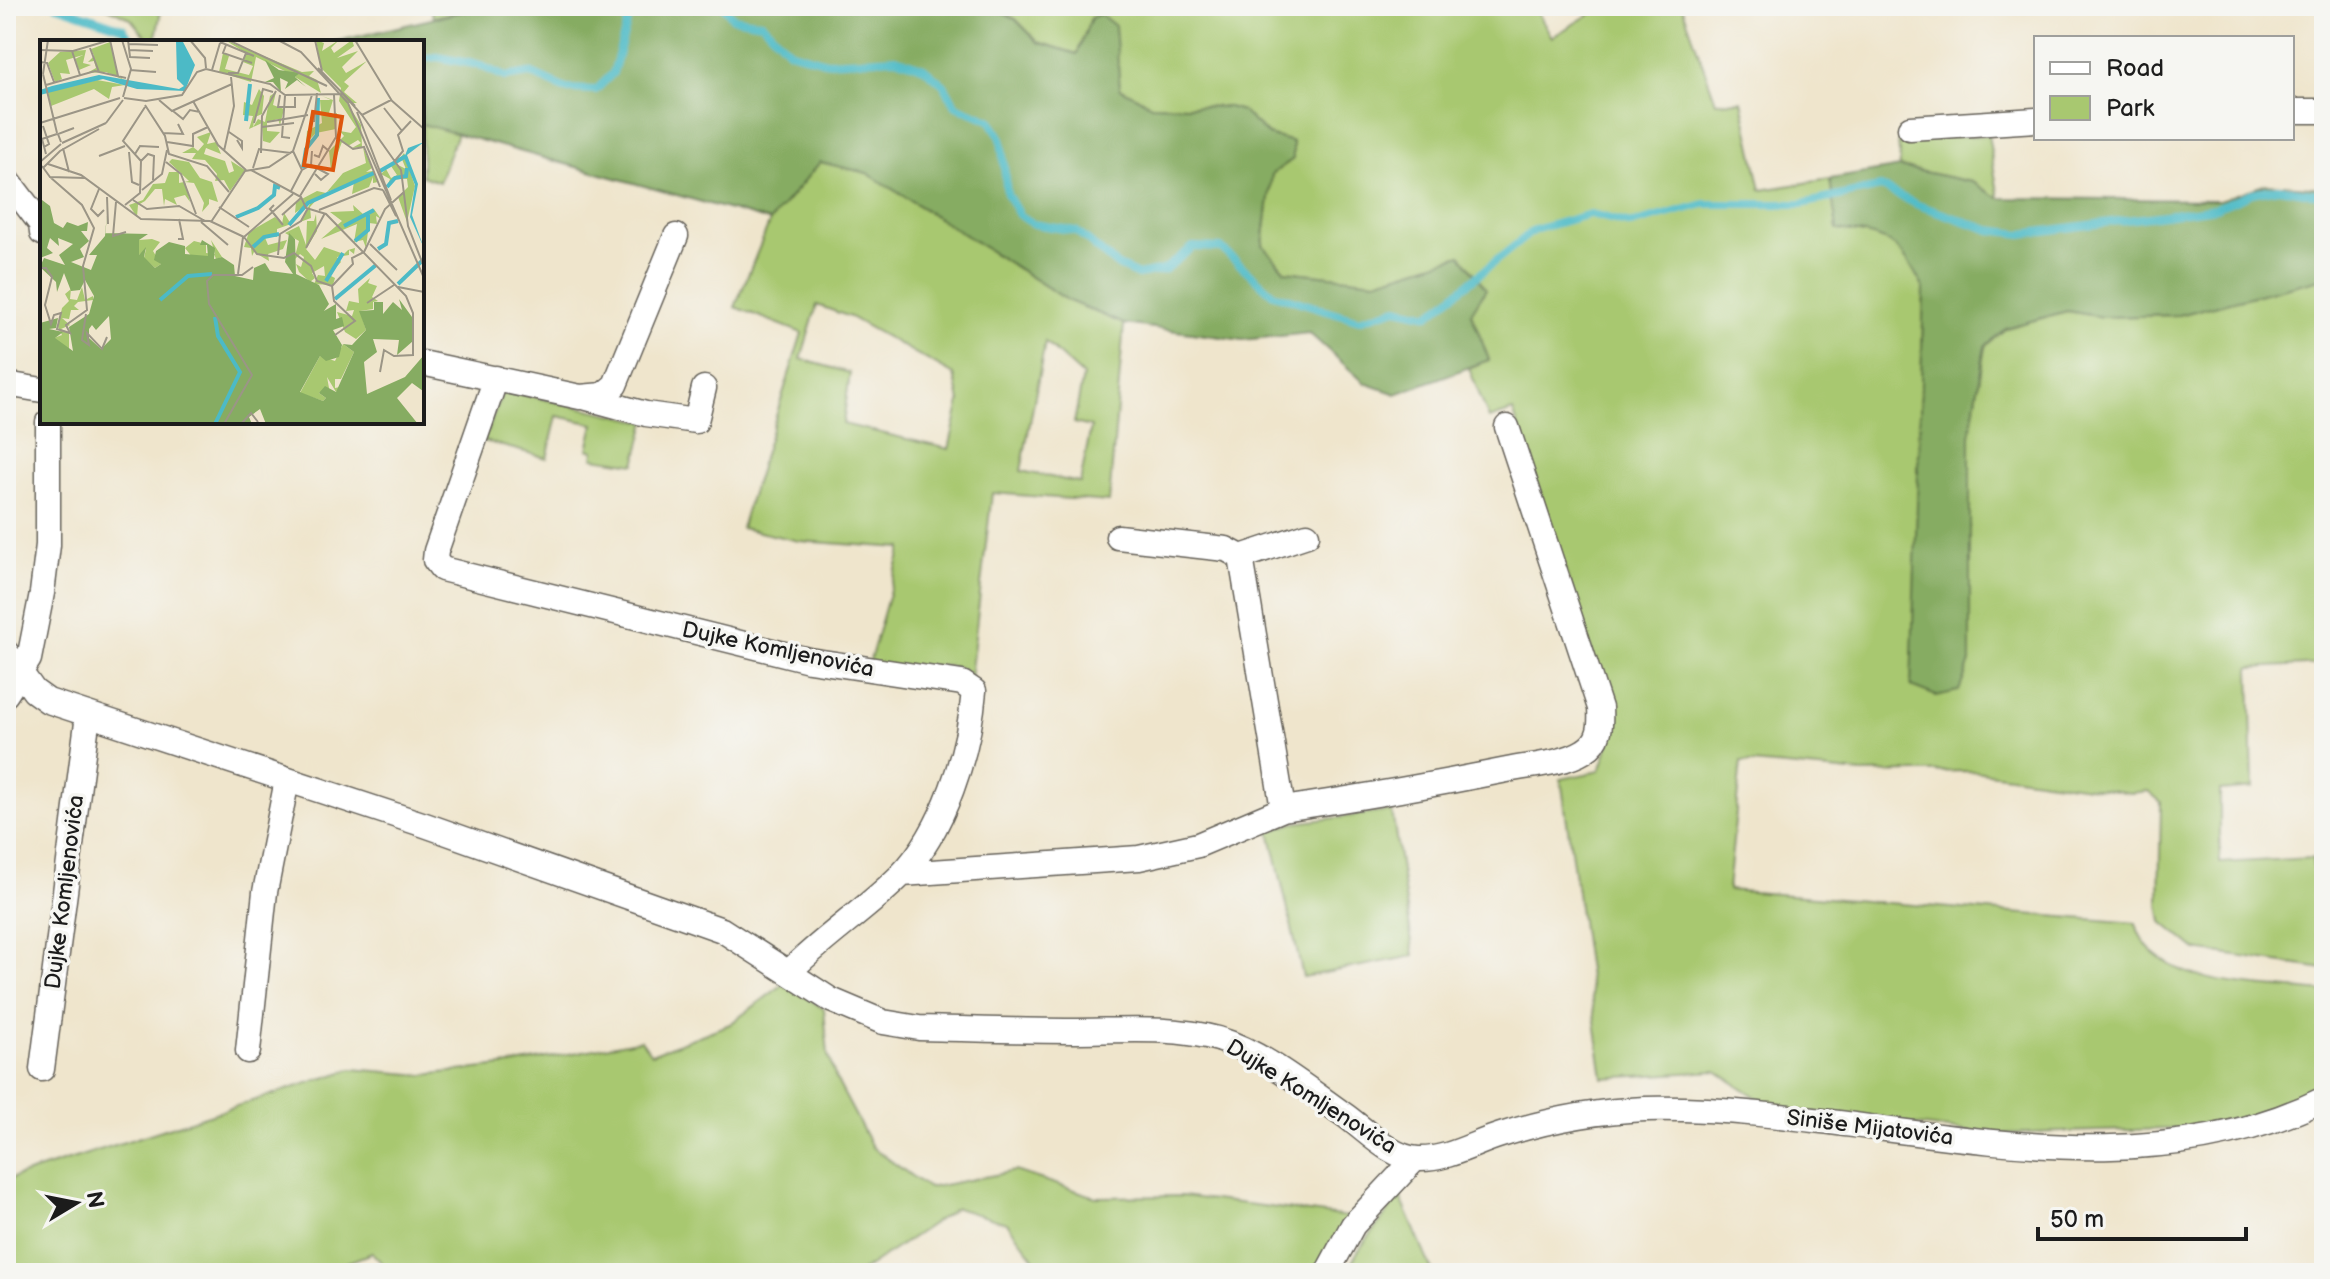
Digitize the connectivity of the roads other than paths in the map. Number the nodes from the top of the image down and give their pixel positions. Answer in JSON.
{"nodes":[{"id":1,"x":2294,"y":111,"type":"edge"},
{"id":2,"x":2324,"y":111,"type":"edge"},
{"id":3,"x":2034,"y":120,"type":"edge"},
{"id":4,"x":1910,"y":128,"type":"dead end"},
{"id":5,"x":6,"y":178,"type":"edge"},
{"id":6,"x":40,"y":228,"type":"edge"},
{"id":7,"x":676,"y":236,"type":"dead end"},
{"id":8,"x":424,"y":363,"type":"edge"},
{"id":9,"x":496,"y":378,"type":"junction"},
{"id":10,"x":6,"y":384,"type":"edge"},
{"id":11,"x":704,"y":388,"type":"dead end"},
{"id":12,"x":40,"y":390,"type":"edge"},
{"id":13,"x":587,"y":398,"type":"junction"},
{"id":14,"x":48,"y":424,"type":"edge"},
{"id":15,"x":1507,"y":427,"type":"dead end"},
{"id":16,"x":1307,"y":535,"type":"dead end"},
{"id":17,"x":1118,"y":537,"type":"dead end"},
{"id":18,"x":1241,"y":557,"type":"junction"},
{"id":19,"x":14,"y":661,"type":"edge"},
{"id":20,"x":6,"y":694,"type":"edge"},
{"id":21,"x":88,"y":715,"type":"junction"},
{"id":22,"x":287,"y":780,"type":"junction"},
{"id":23,"x":1283,"y":809,"type":"junction"},
{"id":24,"x":902,"y":874,"type":"junction"},
{"id":25,"x":790,"y":971,"type":"junction"},
{"id":26,"x":248,"y":1051,"type":"dead end"},
{"id":27,"x":42,"y":1069,"type":"dead end"},
{"id":28,"x":2324,"y":1099,"type":"edge"},
{"id":29,"x":1415,"y":1159,"type":"junction"},
{"id":30,"x":1327,"y":1273,"type":"edge"}],
"edges":[{"from":1,"to":2,"type":"street"},
{"from":3,"to":4,"type":"street"},
{"from":5,"to":6,"type":"street"},
{"from":7,"to":13,"type":"street"},
{"from":8,"to":9,"type":"street"},
{"from":9,"to":13,"type":"street"},
{"from":9,"to":24,"type":"street","name":"Dujke Komljenovića"},
{"from":10,"to":12,"type":"street"},
{"from":11,"to":13,"type":"street"},
{"from":14,"to":19,"type":"street"},
{"from":15,"to":23,"type":"street"},
{"from":16,"to":18,"type":"street"},
{"from":17,"to":18,"type":"street"},
{"from":18,"to":23,"type":"street"},
{"from":19,"to":20,"type":"street"},
{"from":19,"to":21,"type":"street","name":"Dujke Komljenovića"},
{"from":21,"to":22,"type":"street","name":"Dujke Komljenovića"},
{"from":21,"to":27,"type":"street","name":"Dujke Komljenovića"},
{"from":22,"to":25,"type":"street","name":"Dujke Komljenovića"},
{"from":22,"to":26,"type":"street"},
{"from":23,"to":24,"type":"street"},
{"from":24,"to":25,"type":"street","name":"Dujke Komljenovića"},
{"from":25,"to":29,"type":"street","name":"Dujke Komljenovića"},
{"from":28,"to":29,"type":"street","name":"Siniše Mijatovića"},
{"from":29,"to":30,"type":"street"}]}
